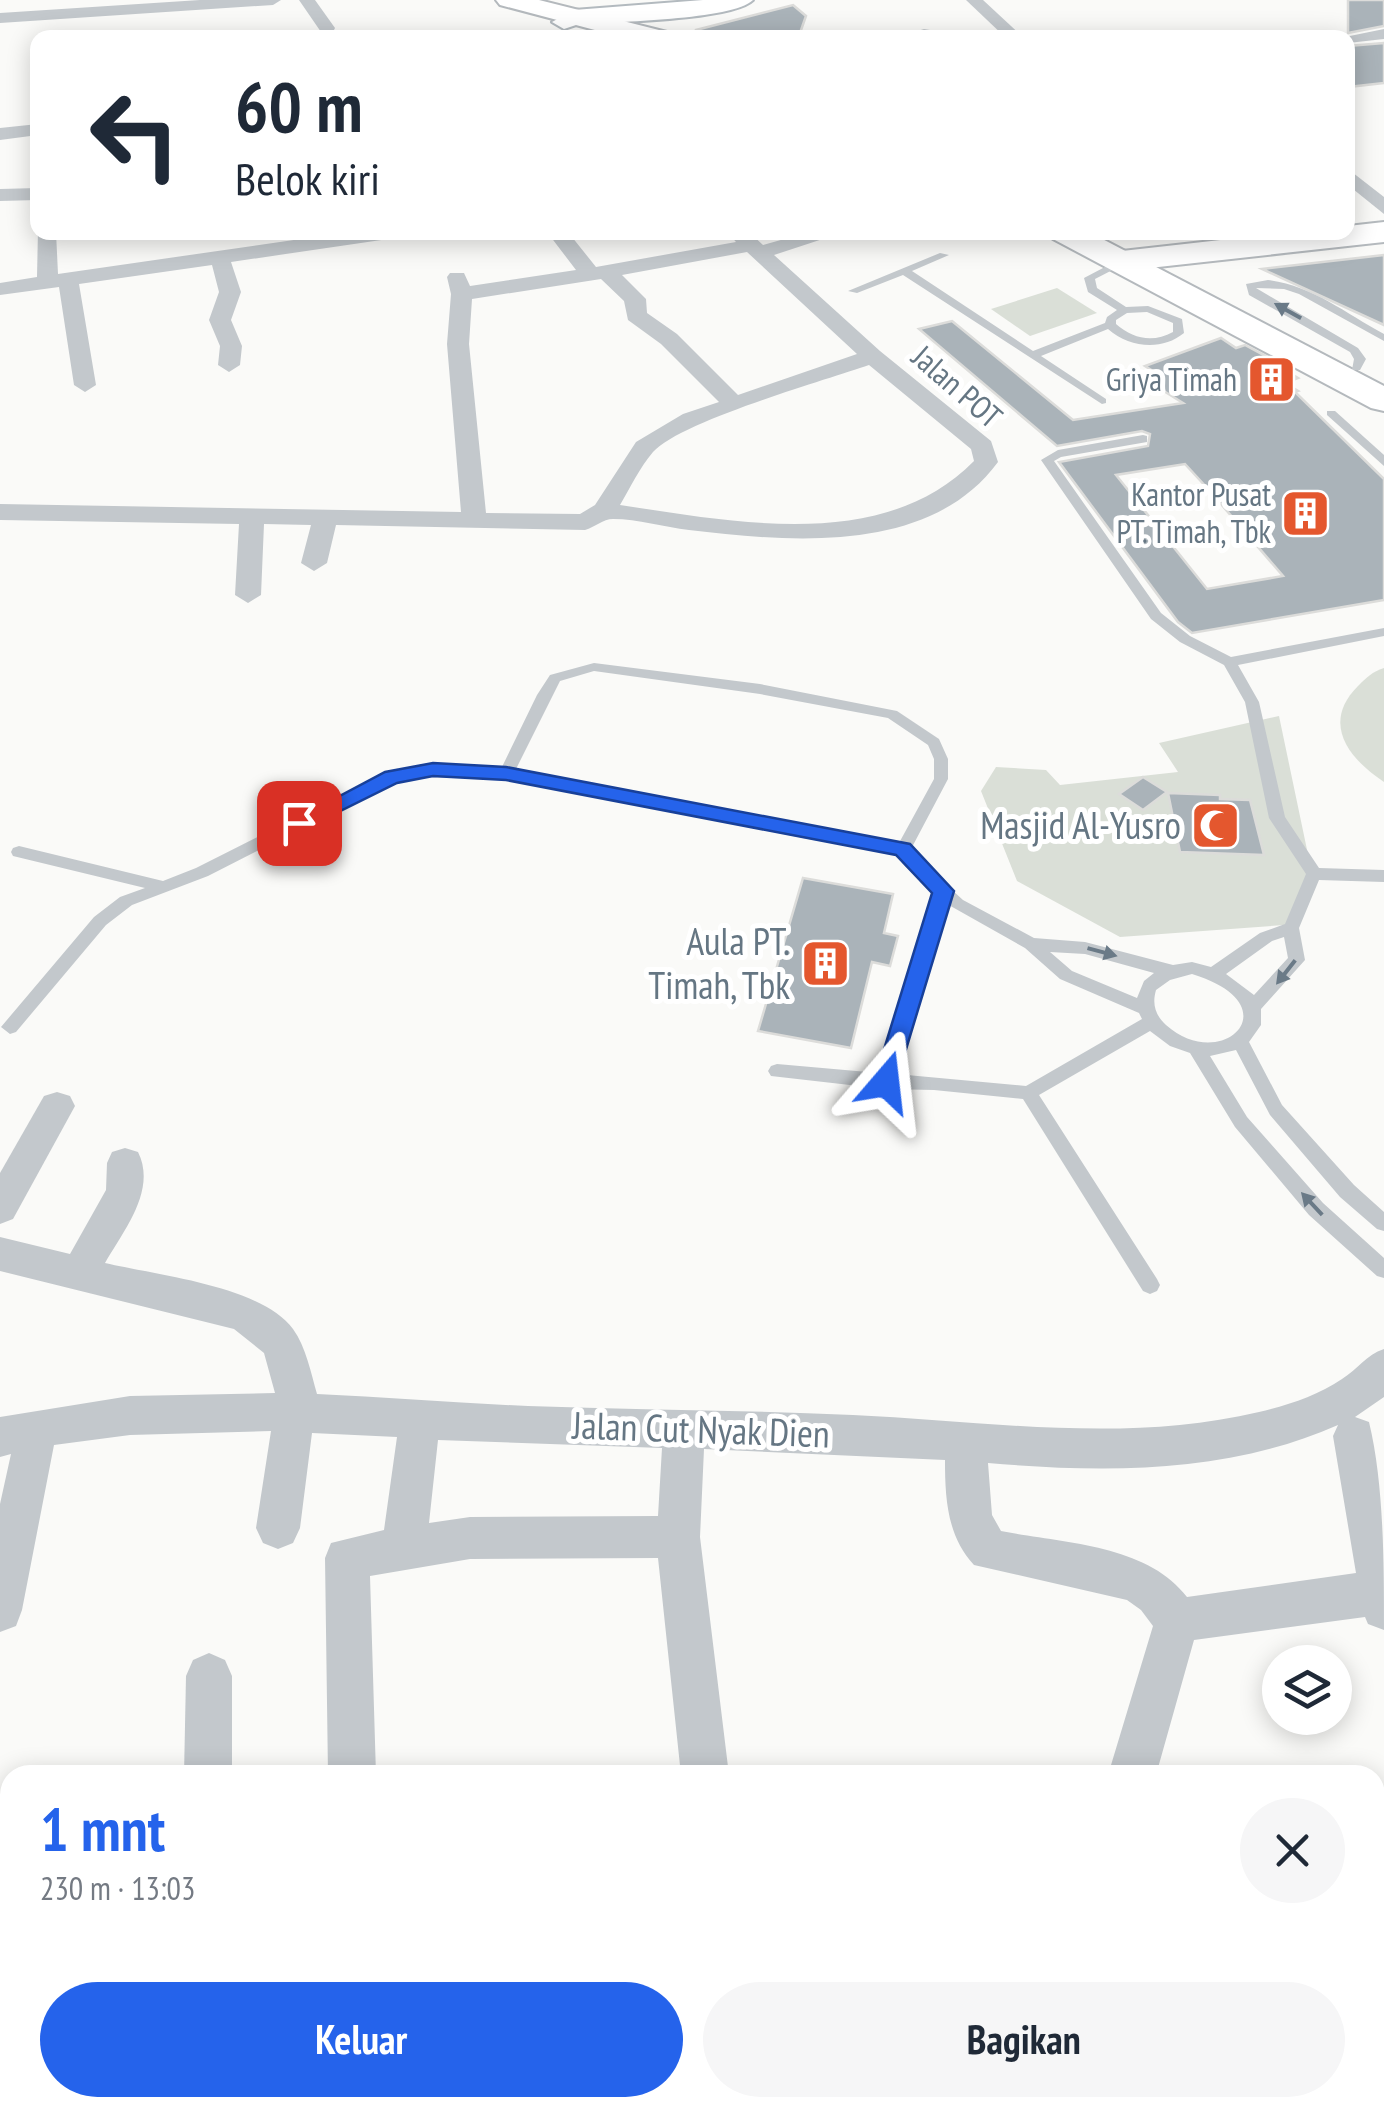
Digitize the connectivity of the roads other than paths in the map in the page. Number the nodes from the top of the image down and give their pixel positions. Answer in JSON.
{"nodes":[{"id":1,"x":273,"y":0,"type":"edge"},
{"id":2,"x":307,"y":0,"type":"edge"},
{"id":3,"x":484,"y":0,"type":"edge"},
{"id":4,"x":508,"y":0,"type":"edge"},
{"id":5,"x":742,"y":0,"type":"edge"},
{"id":6,"x":974,"y":0,"type":"edge"},
{"id":7,"x":243,"y":1,"type":"edge"},
{"id":8,"x":155,"y":4,"type":"edge"},
{"id":9,"x":82,"y":6,"type":"edge"},
{"id":10,"x":680,"y":11,"type":"junction"},
{"id":11,"x":9,"y":12,"type":"edge"},
{"id":12,"x":570,"y":20,"type":"junction"},
{"id":13,"x":326,"y":28,"type":"dead end"},
{"id":14,"x":613,"y":30,"type":"edge"},
{"id":15,"x":653,"y":30,"type":"edge"},
{"id":16,"x":1007,"y":30,"type":"edge"},
{"id":17,"x":1384,"y":34,"type":"edge"},
{"id":18,"x":1355,"y":37,"type":"edge"},
{"id":19,"x":30,"y":130,"type":"edge"},
{"id":20,"x":0,"y":134,"type":"edge"},
{"id":21,"x":1355,"y":181,"type":"edge"},
{"id":22,"x":30,"y":194,"type":"edge"},
{"id":23,"x":0,"y":195,"type":"edge"},
{"id":24,"x":1384,"y":208,"type":"edge"},
{"id":25,"x":1384,"y":232,"type":"edge"},
{"id":26,"x":1355,"y":235,"type":"edge"},
{"id":27,"x":48,"y":240,"type":"edge"},
{"id":28,"x":340,"y":240,"type":"edge"},
{"id":29,"x":565,"y":240,"type":"edge"},
{"id":30,"x":1084,"y":240,"type":"edge"},
{"id":31,"x":1104,"y":240,"type":"edge"},
{"id":32,"x":1313,"y":240,"type":"edge"},
{"id":33,"x":750,"y":243,"type":"edge"},
{"id":34,"x":944,"y":255,"type":"dead end"},
{"id":35,"x":220,"y":258,"type":"junction"},
{"id":36,"x":1134,"y":260,"type":"junction"},
{"id":37,"x":906,"y":272,"type":"junction"},
{"id":38,"x":599,"y":274,"type":"junction"},
{"id":39,"x":58,"y":281,"type":"junction"},
{"id":40,"x":0,"y":289,"type":"edge"},
{"id":41,"x":853,"y":291,"type":"dead end"},
{"id":42,"x":1124,"y":310,"type":"junction"},
{"id":43,"x":1110,"y":325,"type":"junction"},
{"id":44,"x":1384,"y":338,"type":"edge"},
{"id":45,"x":1033,"y":355,"type":"junction"},
{"id":46,"x":872,"y":356,"type":"junction"},
{"id":47,"x":229,"y":365,"type":"dead end"},
{"id":48,"x":1370,"y":376,"type":"edge"},
{"id":49,"x":85,"y":384,"type":"dead end"},
{"id":50,"x":1384,"y":400,"type":"edge"},
{"id":51,"x":1102,"y":401,"type":"dead end"},
{"id":52,"x":734,"y":404,"type":"junction"},
{"id":53,"x":1330,"y":413,"type":"dead end"},
{"id":54,"x":1143,"y":439,"type":"dead end"},
{"id":55,"x":1384,"y":462,"type":"edge"},
{"id":56,"x":604,"y":510,"type":"junction"},
{"id":57,"x":0,"y":512,"type":"edge"},
{"id":58,"x":252,"y":516,"type":"junction"},
{"id":59,"x":325,"y":518,"type":"junction"},
{"id":60,"x":474,"y":520,"type":"junction"},
{"id":61,"x":314,"y":562,"type":"dead end"},
{"id":62,"x":248,"y":595,"type":"dead end"},
{"id":63,"x":1384,"y":632,"type":"edge"},
{"id":64,"x":1229,"y":662,"type":"junction"},
{"id":65,"x":506,"y":774,"type":"junction"},
{"id":66,"x":903,"y":849,"type":"junction"},
{"id":67,"x":19,"y":852,"type":"dead end"},
{"id":68,"x":1314,"y":874,"type":"junction"},
{"id":69,"x":1384,"y":876,"type":"edge"},
{"id":70,"x":166,"y":886,"type":"junction"},
{"id":71,"x":943,"y":891,"type":"junction"},
{"id":72,"x":1291,"y":928,"type":"junction"},
{"id":73,"x":1031,"y":944,"type":"junction"},
{"id":74,"x":1171,"y":971,"type":"junction"},
{"id":75,"x":1215,"y":973,"type":"junction"},
{"id":76,"x":1252,"y":1008,"type":"junction"},
{"id":77,"x":1149,"y":1016,"type":"junction"},
{"id":78,"x":10,"y":1026,"type":"dead end"},
{"id":79,"x":1240,"y":1041,"type":"junction"},
{"id":80,"x":1196,"y":1048,"type":"junction"},
{"id":81,"x":777,"y":1071,"type":"dead end"},
{"id":82,"x":886,"y":1082,"type":"junction"},
{"id":83,"x":1028,"y":1093,"type":"junction"},
{"id":84,"x":57,"y":1106,"type":"dead end"},
{"id":85,"x":124,"y":1163,"type":"dead end"},
{"id":86,"x":0,"y":1208,"type":"edge"},
{"id":87,"x":1384,"y":1223,"type":"edge"},
{"id":88,"x":0,"y":1254,"type":"edge"},
{"id":89,"x":1384,"y":1270,"type":"edge"},
{"id":90,"x":80,"y":1272,"type":"junction"},
{"id":91,"x":1150,"y":1285,"type":"dead end"},
{"id":92,"x":1384,"y":1367,"type":"edge"},
{"id":93,"x":298,"y":1413,"type":"junction"},
{"id":94,"x":420,"y":1420,"type":"junction"},
{"id":95,"x":684,"y":1430,"type":"junction"},
{"id":96,"x":18,"y":1432,"type":"edge"},
{"id":97,"x":1354,"y":1436,"type":"dead end"},
{"id":98,"x":966,"y":1443,"type":"junction"},
{"id":99,"x":278,"y":1528,"type":"dead end"},
{"id":100,"x":678,"y":1536,"type":"junction"},
{"id":101,"x":404,"y":1547,"type":"junction"},
{"id":102,"x":1382,"y":1598,"type":"edge"},
{"id":103,"x":0,"y":1610,"type":"edge"},
{"id":104,"x":1177,"y":1621,"type":"junction"},
{"id":105,"x":209,"y":1676,"type":"dead end"},
{"id":106,"x":208,"y":1765,"type":"edge"},
{"id":107,"x":352,"y":1765,"type":"edge"},
{"id":108,"x":704,"y":1765,"type":"edge"},
{"id":109,"x":1134,"y":1765,"type":"edge"}],
"edges":[{"from":1,"to":7,"type":"street"},
{"from":2,"to":13,"type":"street"},
{"from":3,"to":12,"type":"main road"},
{"from":4,"to":12,"type":"main road"},
{"from":5,"to":10,"type":"main road"},
{"from":6,"to":16,"type":"street"},
{"from":7,"to":8,"type":"street"},
{"from":8,"to":9,"type":"street"},
{"from":9,"to":11,"type":"street"},
{"from":10,"to":12,"type":"main road"},
{"from":10,"to":15,"type":"main road"},
{"from":12,"to":14,"type":"main road"},
{"from":17,"to":18,"type":"street"},
{"from":19,"to":20,"type":"street"},
{"from":21,"to":24,"type":"street"},
{"from":22,"to":23,"type":"street"},
{"from":25,"to":26,"type":"main road"},
{"from":27,"to":39,"type":"street"},
{"from":28,"to":35,"type":"street"},
{"from":29,"to":38,"type":"street"},
{"from":30,"to":36,"type":"main road"},
{"from":31,"to":36,"type":"main road"},
{"from":32,"to":36,"type":"main road"},
{"from":33,"to":38,"type":"street"},
{"from":33,"to":46,"type":"street","name":"Jalan POT"},
{"from":34,"to":37,"type":"lane"},
{"from":35,"to":39,"type":"street"},
{"from":35,"to":47,"type":"street"},
{"from":36,"to":42,"type":"lane"},
{"from":36,"to":48,"type":"main road"},
{"from":36,"to":50,"type":"main road"},
{"from":37,"to":41,"type":"lane"},
{"from":37,"to":45,"type":"lane"},
{"from":38,"to":52,"type":"street"},
{"from":38,"to":60,"type":"street"},
{"from":39,"to":40,"type":"street"},
{"from":39,"to":49,"type":"street"},
{"from":42,"to":43,"type":"lane"},
{"from":42,"to":43,"type":"lane"},
{"from":43,"to":45,"type":"lane"},
{"from":48,"to":44,"type":"lane","one_way":true},
{"from":45,"to":51,"type":"lane"},
{"from":46,"to":52,"type":"street"},
{"from":46,"to":56,"type":"street","name":"Jalan POT"},
{"from":52,"to":56,"type":"street"},
{"from":53,"to":55,"type":"lane"},
{"from":54,"to":64,"type":"lane"},
{"from":56,"to":60,"type":"street"},
{"from":57,"to":58,"type":"street"},
{"from":58,"to":59,"type":"street"},
{"from":58,"to":62,"type":"street"},
{"from":59,"to":60,"type":"street"},
{"from":59,"to":61,"type":"street"},
{"from":63,"to":64,"type":"lane"},
{"from":64,"to":68,"type":"lane"},
{"from":65,"to":66,"type":"lane"},
{"from":65,"to":66,"type":"lane"},
{"from":65,"to":70,"type":"lane"},
{"from":66,"to":71,"type":"lane"},
{"from":67,"to":70,"type":"lane"},
{"from":68,"to":69,"type":"lane"},
{"from":68,"to":72,"type":"lane"},
{"from":70,"to":78,"type":"lane"},
{"from":71,"to":73,"type":"lane"},
{"from":71,"to":82,"type":"lane"},
{"from":72,"to":75,"type":"lane"},
{"from":72,"to":76,"type":"lane","one_way":true},
{"from":73,"to":74,"type":"lane","one_way":true},
{"from":73,"to":77,"type":"lane"},
{"from":74,"to":75,"type":"lane"},
{"from":74,"to":77,"type":"lane"},
{"from":75,"to":76,"type":"lane"},
{"from":76,"to":79,"type":"lane"},
{"from":77,"to":80,"type":"lane"},
{"from":77,"to":83,"type":"lane"},
{"from":79,"to":80,"type":"lane"},
{"from":79,"to":87,"type":"lane"},
{"from":89,"to":80,"type":"lane","one_way":true},
{"from":81,"to":82,"type":"lane"},
{"from":82,"to":83,"type":"lane"},
{"from":83,"to":91,"type":"lane"},
{"from":84,"to":86,"type":"street"},
{"from":85,"to":90,"type":"street"},
{"from":88,"to":90,"type":"street"},
{"from":90,"to":93,"type":"street"},
{"from":92,"to":98,"type":"street","name":"Jalan Cut Nyak Dien"},
{"from":93,"to":94,"type":"street","name":"Jalan Cut Nyak Dien"},
{"from":93,"to":96,"type":"street","name":"Jalan Cut Nyak Dien"},
{"from":93,"to":99,"type":"street"},
{"from":94,"to":95,"type":"street","name":"Jalan Cut Nyak Dien"},
{"from":94,"to":101,"type":"street"},
{"from":95,"to":98,"type":"street","name":"Jalan Cut Nyak Dien"},
{"from":95,"to":100,"type":"street"},
{"from":96,"to":103,"type":"street"},
{"from":97,"to":102,"type":"street"},
{"from":98,"to":104,"type":"street"},
{"from":100,"to":101,"type":"street"},
{"from":100,"to":108,"type":"street"},
{"from":101,"to":107,"type":"street"},
{"from":102,"to":104,"type":"street"},
{"from":104,"to":109,"type":"street"},
{"from":105,"to":106,"type":"street"}]}
